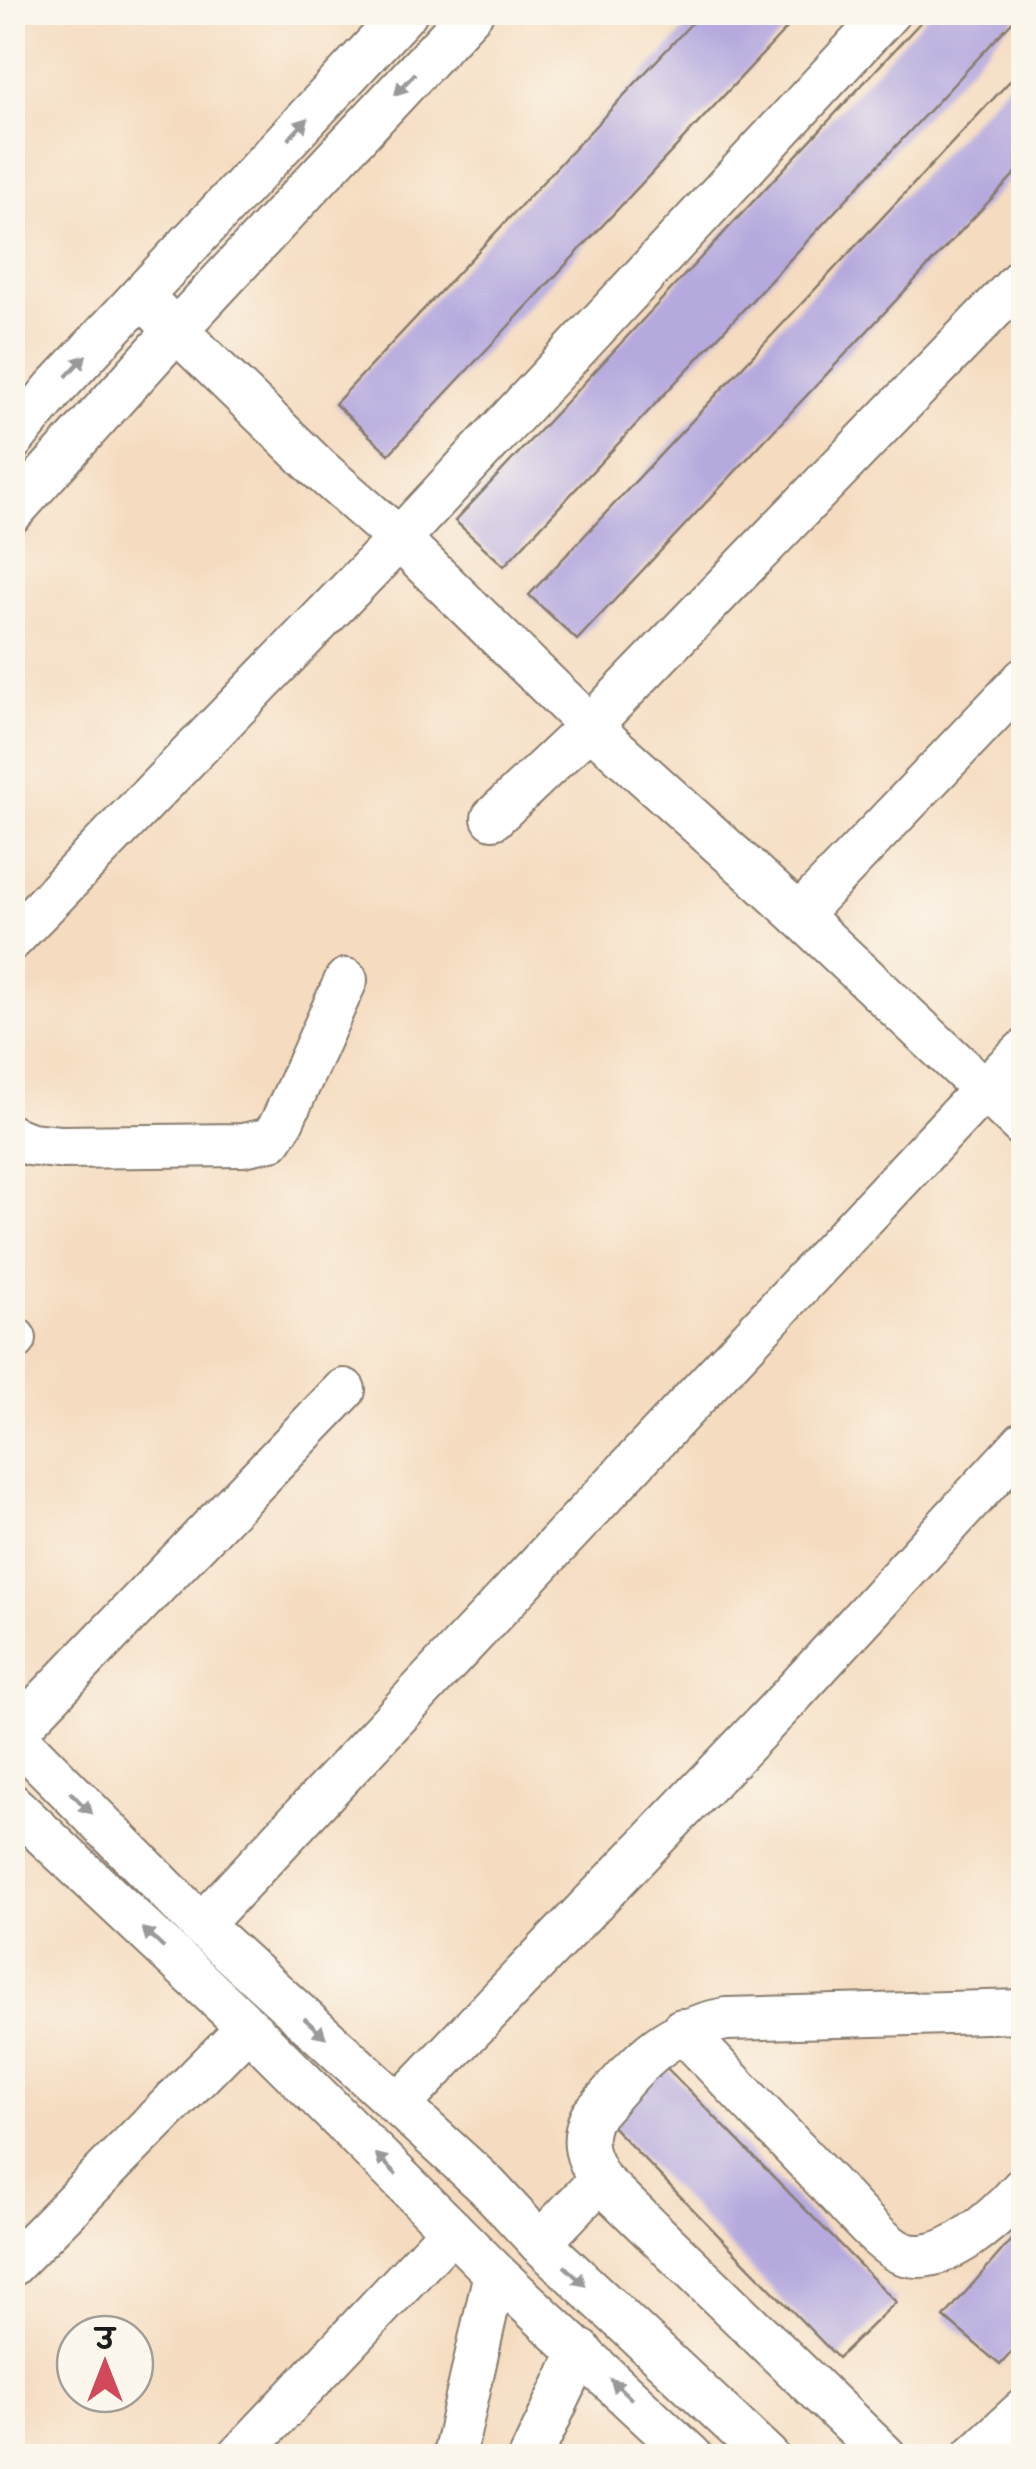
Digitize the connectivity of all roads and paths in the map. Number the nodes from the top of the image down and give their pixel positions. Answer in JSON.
{"nodes":[{"id":1,"x":406,"y":12,"type":"edge"},
{"id":2,"x":472,"y":12,"type":"edge"},
{"id":3,"x":889,"y":12,"type":"edge"},
{"id":4,"x":1024,"y":277,"type":"edge"},
{"id":5,"x":141,"y":296,"type":"junction"},
{"id":6,"x":176,"y":330,"type":"junction"},
{"id":7,"x":12,"y":440,"type":"edge"},
{"id":8,"x":17,"y":501,"type":"edge"},
{"id":9,"x":398,"y":539,"type":"junction"},
{"id":10,"x":1024,"y":679,"type":"edge"},
{"id":11,"x":590,"y":726,"type":"junction"},
{"id":12,"x":493,"y":818,"type":"dead end"},
{"id":13,"x":799,"y":915,"type":"junction"},
{"id":14,"x":12,"y":939,"type":"edge"},
{"id":15,"x":346,"y":980,"type":"dead end"},
{"id":16,"x":1024,"y":1051,"type":"edge"},
{"id":17,"x":983,"y":1090,"type":"junction"},
{"id":18,"x":1024,"y":1127,"type":"edge"},
{"id":19,"x":12,"y":1137,"type":"edge"},
{"id":20,"x":344,"y":1390,"type":"dead end"},
{"id":21,"x":1024,"y":1442,"type":"edge"},
{"id":22,"x":13,"y":1733,"type":"edge"},
{"id":23,"x":19,"y":1825,"type":"edge"},
{"id":24,"x":201,"y":1926,"type":"junction"},
{"id":25,"x":1024,"y":2011,"type":"edge"},
{"id":26,"x":248,"y":2027,"type":"junction"},
{"id":27,"x":682,"y":2030,"type":"junction"},
{"id":28,"x":400,"y":2104,"type":"junction"},
{"id":29,"x":600,"y":2180,"type":"junction"},
{"id":30,"x":1024,"y":2187,"type":"edge"},
{"id":31,"x":452,"y":2230,"type":"junction"},
{"id":32,"x":540,"y":2243,"type":"junction"},
{"id":33,"x":12,"y":2265,"type":"edge"},
{"id":34,"x":495,"y":2272,"type":"junction"},
{"id":35,"x":581,"y":2350,"type":"junction"},
{"id":36,"x":1024,"y":2410,"type":"edge"},
{"id":37,"x":545,"y":2450,"type":"edge"},
{"id":38,"x":758,"y":2454,"type":"edge"},
{"id":39,"x":239,"y":2456,"type":"edge"},
{"id":40,"x":454,"y":2456,"type":"edge"},
{"id":41,"x":691,"y":2456,"type":"edge"},
{"id":42,"x":885,"y":2456,"type":"edge"},
{"id":43,"x":974,"y":2456,"type":"edge"}],
"edges":[{"from":5,"to":1,"type":"street","one_way":true},
{"from":2,"to":6,"type":"street","one_way":true},
{"from":3,"to":9,"type":"street"},
{"from":4,"to":11,"type":"street"},
{"from":5,"to":6,"type":"street"},
{"from":7,"to":5,"type":"street","one_way":true},
{"from":6,"to":8,"type":"street"},
{"from":6,"to":9,"type":"street"},
{"from":9,"to":11,"type":"street"},
{"from":9,"to":14,"type":"street"},
{"from":10,"to":13,"type":"street"},
{"from":11,"to":12,"type":"street"},
{"from":11,"to":13,"type":"street"},
{"from":13,"to":17,"type":"street"},
{"from":15,"to":19,"type":"street"},
{"from":16,"to":17,"type":"street"},
{"from":17,"to":18,"type":"street"},
{"from":17,"to":24,"type":"street"},
{"from":20,"to":22,"type":"street"},
{"from":21,"to":28,"type":"street"},
{"from":22,"to":24,"type":"street","one_way":true},
{"from":26,"to":23,"type":"street","one_way":true},
{"from":24,"to":28,"type":"street","one_way":true},
{"from":25,"to":27,"type":"street"},
{"from":31,"to":26,"type":"street","one_way":true},
{"from":26,"to":33,"type":"street"},
{"from":27,"to":29,"type":"street"},
{"from":27,"to":30,"type":"street"},
{"from":28,"to":32,"type":"street"},
{"from":29,"to":32,"type":"street"},
{"from":29,"to":42,"type":"street"},
{"from":31,"to":34,"type":"street"},
{"from":31,"to":39,"type":"street"},
{"from":32,"to":38,"type":"street","one_way":true},
{"from":34,"to":35,"type":"street"},
{"from":34,"to":40,"type":"street"},
{"from":35,"to":37,"type":"street"},
{"from":41,"to":35,"type":"street","one_way":true},
{"from":36,"to":43,"type":"street"}]}
